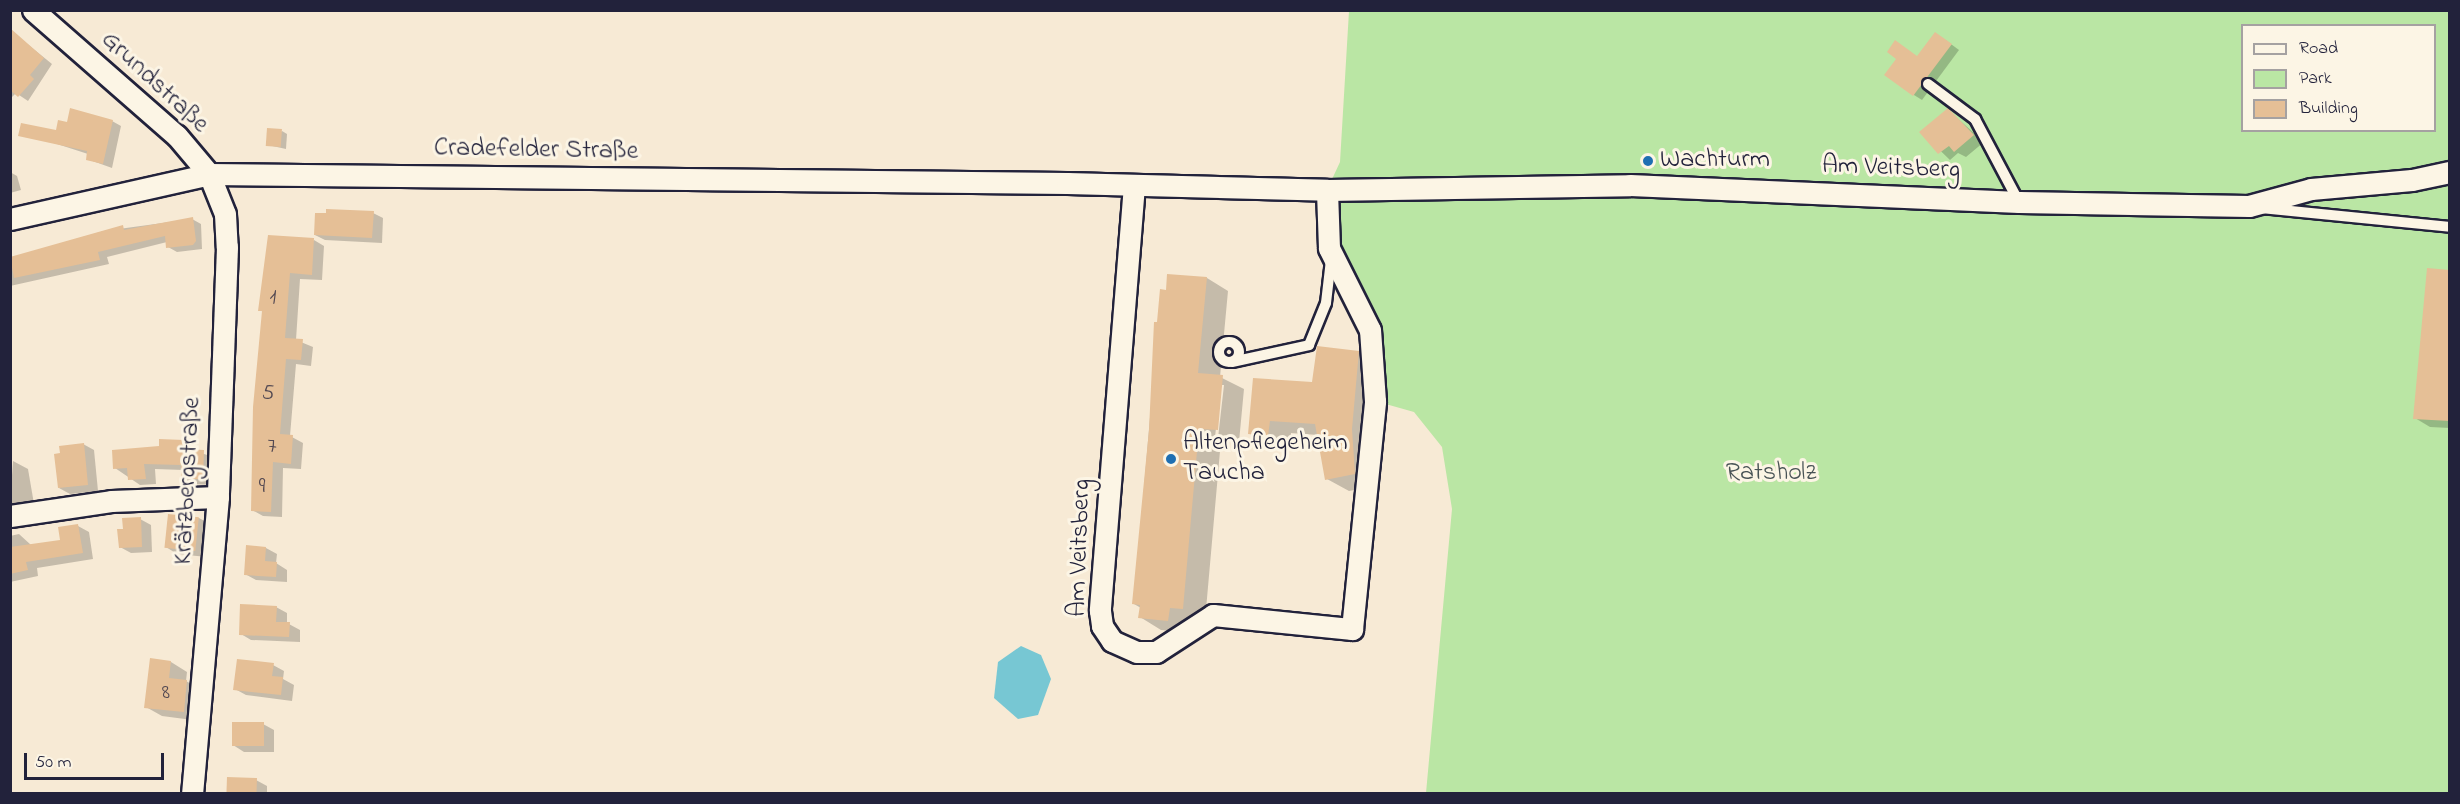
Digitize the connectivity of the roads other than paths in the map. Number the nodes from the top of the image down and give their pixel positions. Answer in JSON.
{"nodes":[{"id":1,"x":33,"y":10,"type":"edge"},
{"id":2,"x":1928,"y":84,"type":"dead end"},
{"id":3,"x":2450,"y":172,"type":"edge"},
{"id":4,"x":209,"y":174,"type":"junction"},
{"id":5,"x":1066,"y":183,"type":"joint"},
{"id":6,"x":1134,"y":185,"type":"junction"},
{"id":7,"x":1327,"y":190,"type":"junction"},
{"id":8,"x":2019,"y":202,"type":"junction"},
{"id":9,"x":2249,"y":206,"type":"junction"},
{"id":10,"x":10,"y":219,"type":"edge"},
{"id":11,"x":2450,"y":227,"type":"edge"},
{"id":12,"x":1332,"y":257,"type":"junction"},
{"id":13,"x":1232,"y":362,"type":"dead end"},
{"id":14,"x":218,"y":497,"type":"junction"},
{"id":15,"x":10,"y":516,"type":"edge"},
{"id":16,"x":192,"y":794,"type":"edge"}],
"edges":[{"from":1,"to":4,"type":"street","name":"Grundstraße"},
{"from":2,"to":8,"type":"lane"},
{"from":3,"to":9,"type":"street","name":"Am Veitsberg"},
{"from":4,"to":5,"type":"street","name":"Cradefelder Straße"},
{"from":4,"to":10,"type":"street","name":"Cradefelder Straße"},
{"from":4,"to":14,"type":"street","name":"Krätzbergstraße"},
{"from":5,"to":6,"type":"street","name":"Am Veitsberg"},
{"from":6,"to":7,"type":"street","name":"Am Veitsberg"},
{"from":6,"to":12,"type":"street","name":"Am Veitsberg"},
{"from":7,"to":8,"type":"street","name":"Am Veitsberg"},
{"from":7,"to":12,"type":"street","name":"Am Veitsberg"},
{"from":8,"to":9,"type":"street","name":"Am Veitsberg"},
{"from":9,"to":11,"type":"lane"},
{"from":12,"to":13,"type":"lane"},
{"from":14,"to":15,"type":"street"},
{"from":14,"to":16,"type":"street","name":"Krätzbergstraße"}]}
